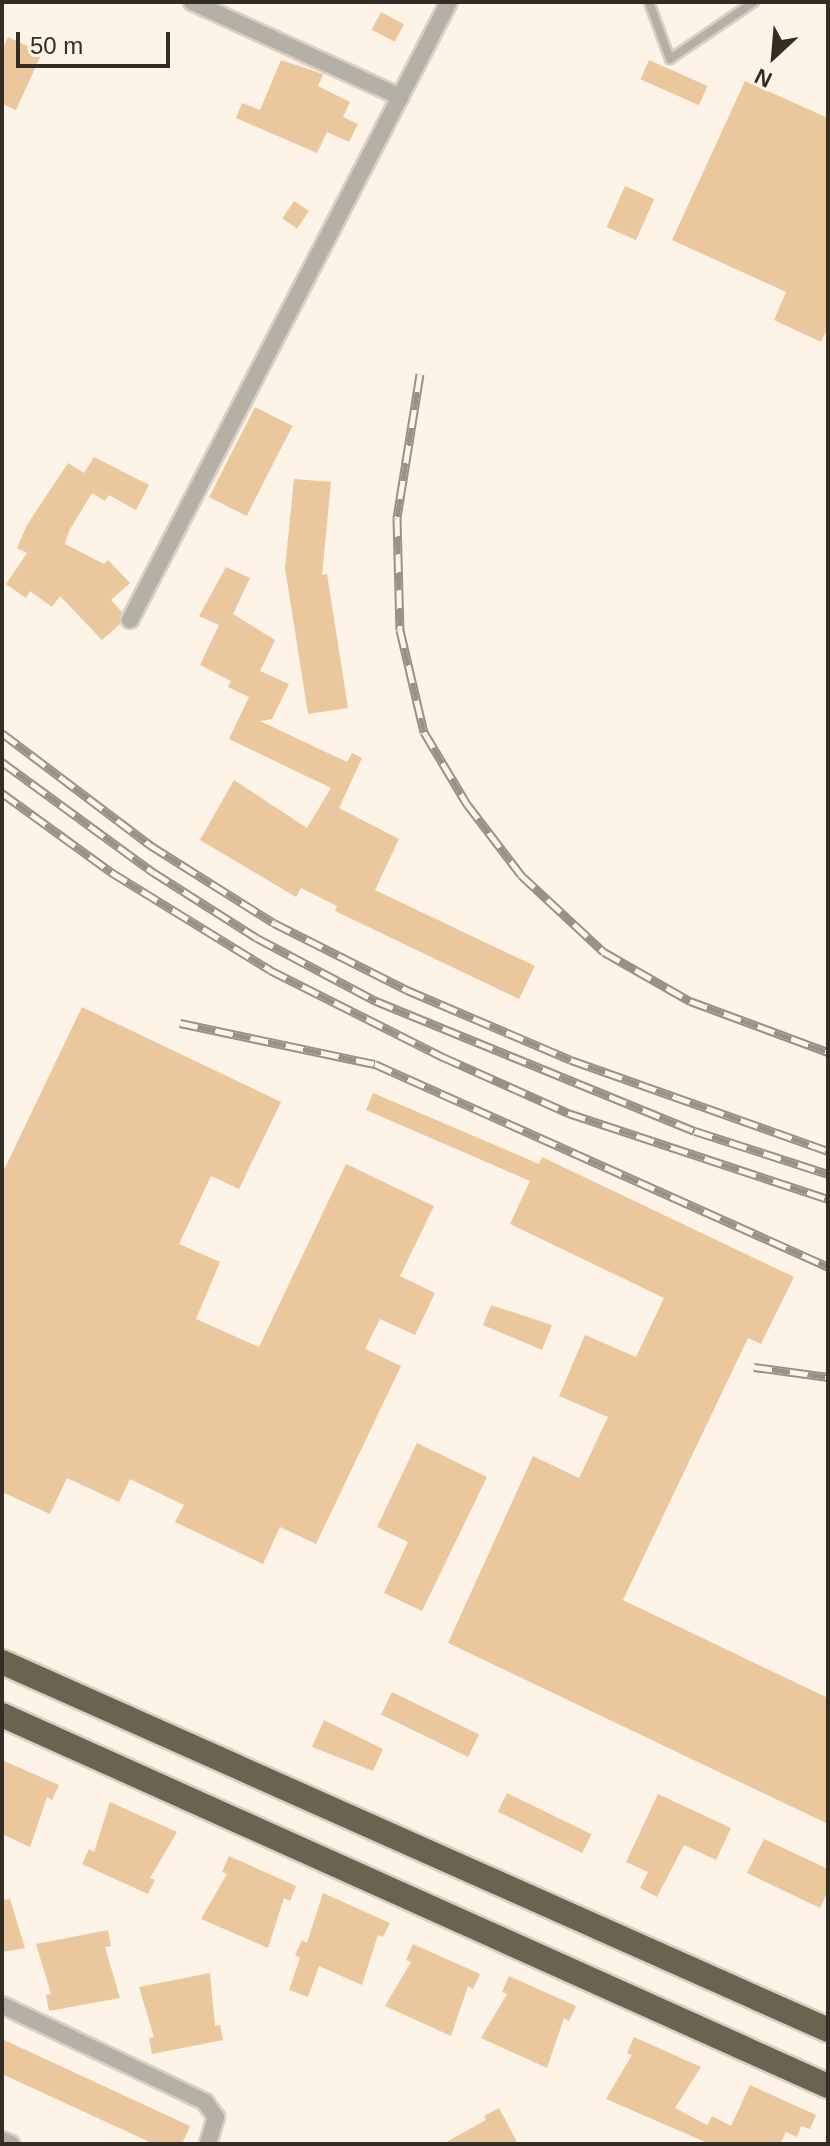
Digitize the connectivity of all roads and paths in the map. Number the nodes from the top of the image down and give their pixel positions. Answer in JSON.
{"nodes":[{"id":1,"x":192,"y":2,"type":"edge"},
{"id":2,"x":449,"y":2,"type":"edge"},
{"id":3,"x":649,"y":2,"type":"edge"},
{"id":4,"x":754,"y":2,"type":"edge"},
{"id":5,"x":400,"y":97,"type":"junction"},
{"id":6,"x":130,"y":620,"type":"dead end"},
{"id":7,"x":2,"y":1662,"type":"edge"},
{"id":8,"x":2,"y":1715,"type":"edge"},
{"id":9,"x":2,"y":2005,"type":"edge"},
{"id":10,"x":828,"y":2030,"type":"edge"},
{"id":11,"x":828,"y":2086,"type":"edge"},
{"id":12,"x":2,"y":2140,"type":"edge"},
{"id":13,"x":11,"y":2144,"type":"edge"},
{"id":14,"x":208,"y":2144,"type":"edge"}],
"edges":[{"from":1,"to":5,"type":"street"},
{"from":2,"to":5,"type":"street"},
{"from":3,"to":4,"type":"lane"},
{"from":5,"to":6,"type":"street"},
{"from":7,"to":10,"type":"highway"},
{"from":8,"to":11,"type":"highway"},
{"from":9,"to":14,"type":"street"},
{"from":12,"to":13,"type":"street"}]}
